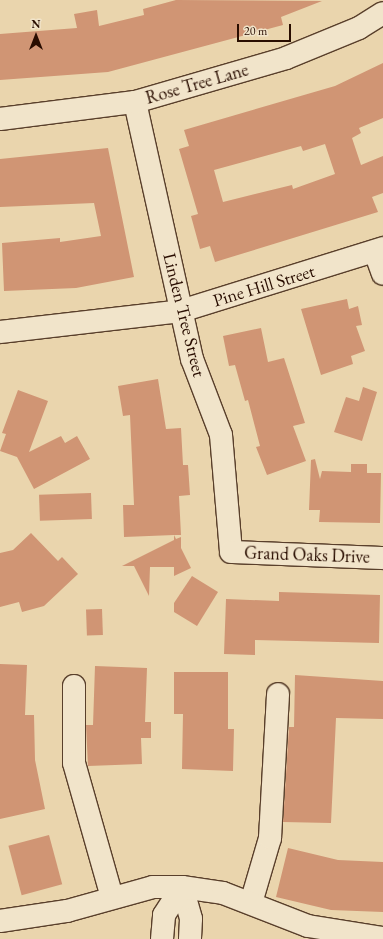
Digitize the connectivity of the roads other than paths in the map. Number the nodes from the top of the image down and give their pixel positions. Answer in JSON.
{"nodes":[{"id":1,"x":383,"y":14,"type":"edge"},
{"id":2,"x":135,"y":102,"type":"junction"},
{"id":3,"x":0,"y":119,"type":"edge"},
{"id":4,"x":379,"y":250,"type":"edge"},
{"id":5,"x":383,"y":274,"type":"edge"},
{"id":6,"x":181,"y":311,"type":"junction"},
{"id":7,"x":0,"y":332,"type":"edge"},
{"id":8,"x":231,"y":552,"type":"joint"},
{"id":9,"x":383,"y":558,"type":"edge"},
{"id":10,"x":74,"y":686,"type":"dead end"},
{"id":11,"x":278,"y":694,"type":"dead end"},
{"id":12,"x":182,"y":887,"type":"junction"},
{"id":13,"x":112,"y":897,"type":"junction"},
{"id":14,"x":251,"y":903,"type":"junction"},
{"id":15,"x":0,"y":921,"type":"edge"},
{"id":16,"x":162,"y":936,"type":"edge"},
{"id":17,"x":190,"y":937,"type":"edge"},
{"id":18,"x":383,"y":938,"type":"edge"}],
"edges":[{"from":1,"to":2,"type":"street","name":"Rose Tree Lane"},
{"from":2,"to":3,"type":"street","name":"Rose Tree Lane"},
{"from":2,"to":6,"type":"street","name":"Linden Tree Street"},
{"from":4,"to":5,"type":"street"},
{"from":4,"to":6,"type":"street","name":"Pine Hill Street"},
{"from":6,"to":7,"type":"street","name":"Pine Hill Street"},
{"from":6,"to":8,"type":"street","name":"Linden Tree Street"},
{"from":8,"to":9,"type":"street","name":"Grand Oaks Drive"},
{"from":10,"to":13,"type":"street"},
{"from":11,"to":14,"type":"street"},
{"from":12,"to":13,"type":"street"},
{"from":12,"to":14,"type":"street"},
{"from":12,"to":16,"type":"street"},
{"from":12,"to":17,"type":"street"},
{"from":13,"to":15,"type":"street"},
{"from":14,"to":18,"type":"street"},
{"from":16,"to":17,"type":"street"}]}
